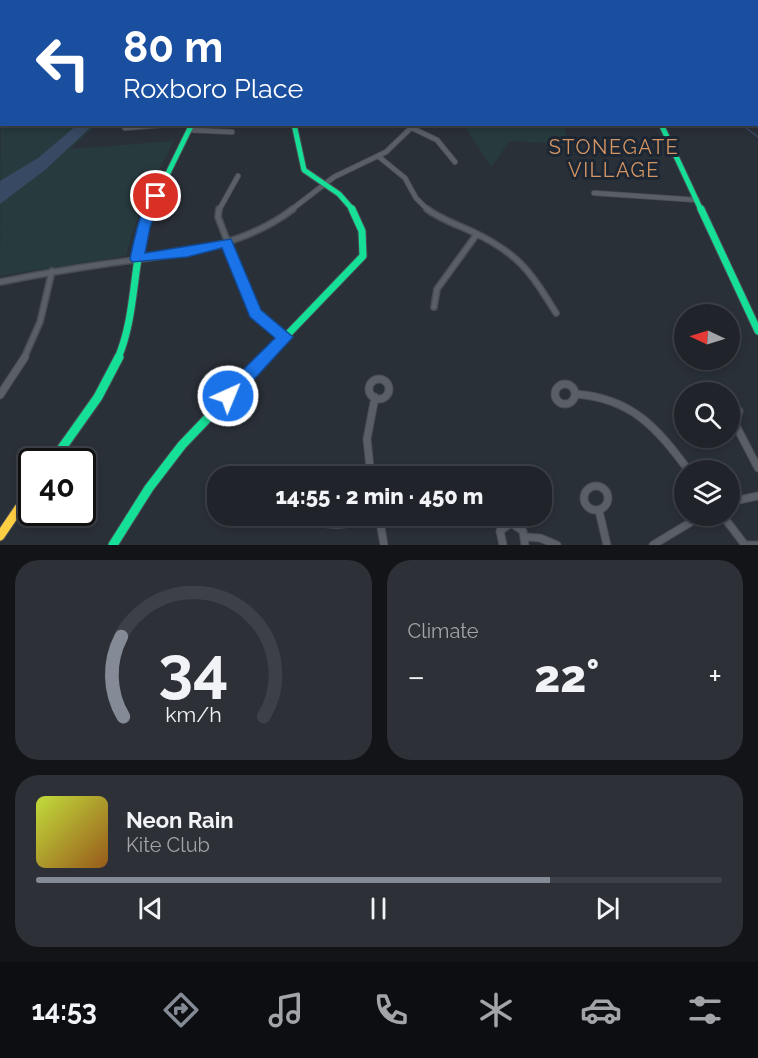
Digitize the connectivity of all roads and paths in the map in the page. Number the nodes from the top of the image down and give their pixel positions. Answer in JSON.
{"nodes":[{"id":1,"x":126,"y":126,"type":"edge"},
{"id":2,"x":150,"y":126,"type":"edge"},
{"id":3,"x":294,"y":126,"type":"edge"},
{"id":4,"x":414,"y":126,"type":"edge"},
{"id":5,"x":662,"y":126,"type":"edge"},
{"id":6,"x":191,"y":127,"type":"edge"},
{"id":7,"x":231,"y":132,"type":"dead end"},
{"id":8,"x":378,"y":156,"type":"junction"},
{"id":9,"x":455,"y":162,"type":"dead end"},
{"id":10,"x":238,"y":176,"type":"dead end"},
{"id":11,"x":323,"y":184,"type":"junction"},
{"id":12,"x":594,"y":193,"type":"dead end"},
{"id":13,"x":697,"y":200,"type":"junction"},
{"id":14,"x":477,"y":234,"type":"junction"},
{"id":15,"x":227,"y":243,"type":"junction"},
{"id":16,"x":137,"y":259,"type":"junction"},
{"id":17,"x":52,"y":271,"type":"junction"},
{"id":18,"x":0,"y":282,"type":"edge"},
{"id":19,"x":434,"y":307,"type":"dead end"},
{"id":20,"x":556,"y":313,"type":"dead end"},
{"id":21,"x":758,"y":331,"type":"edge"},
{"id":22,"x":285,"y":337,"type":"junction"},
{"id":23,"x":575,"y":394,"type":"dead end"},
{"id":24,"x":0,"y":395,"type":"edge"},
{"id":25,"x":375,"y":397,"type":"dead end"},
{"id":26,"x":740,"y":435,"type":"edge"},
{"id":27,"x":62,"y":448,"type":"edge"},
{"id":28,"x":681,"y":460,"type":"edge"},
{"id":29,"x":370,"y":466,"type":"edge"},
{"id":30,"x":758,"y":468,"type":"edge"},
{"id":31,"x":758,"y":496,"type":"edge"},
{"id":32,"x":740,"y":500,"type":"edge"},
{"id":33,"x":18,"y":510,"type":"edge"},
{"id":34,"x":599,"y":511,"type":"dead end"},
{"id":35,"x":381,"y":526,"type":"edge"},
{"id":36,"x":684,"y":526,"type":"edge"},
{"id":37,"x":731,"y":526,"type":"edge"},
{"id":38,"x":0,"y":536,"type":"edge"},
{"id":39,"x":525,"y":541,"type":"edge"},
{"id":40,"x":113,"y":545,"type":"edge"},
{"id":41,"x":384,"y":545,"type":"edge"},
{"id":42,"x":503,"y":545,"type":"edge"},
{"id":43,"x":557,"y":545,"type":"edge"},
{"id":44,"x":607,"y":545,"type":"edge"},
{"id":45,"x":653,"y":545,"type":"edge"},
{"id":46,"x":746,"y":545,"type":"edge"},
{"id":47,"x":758,"y":545,"type":"edge"}],
"edges":[{"from":1,"to":2,"type":"street"},
{"from":3,"to":11,"type":"street"},
{"from":4,"to":8,"type":"street"},
{"from":4,"to":9,"type":"street"},
{"from":5,"to":13,"type":"street"},
{"from":6,"to":7,"type":"street"},
{"from":6,"to":16,"type":"street"},
{"from":8,"to":11,"type":"street"},
{"from":8,"to":14,"type":"street"},
{"from":10,"to":15,"type":"street"},
{"from":11,"to":15,"type":"street"},
{"from":11,"to":22,"type":"street"},
{"from":12,"to":13,"type":"street"},
{"from":13,"to":21,"type":"street"},
{"from":14,"to":19,"type":"street"},
{"from":14,"to":20,"type":"street"},
{"from":15,"to":16,"type":"street"},
{"from":15,"to":22,"type":"street"},
{"from":16,"to":17,"type":"street"},
{"from":16,"to":27,"type":"street"},
{"from":17,"to":18,"type":"street"},
{"from":17,"to":24,"type":"street"},
{"from":22,"to":40,"type":"street"},
{"from":23,"to":28,"type":"street"},
{"from":25,"to":29,"type":"street"},
{"from":26,"to":30,"type":"street"},
{"from":31,"to":32,"type":"street"},
{"from":33,"to":38,"type":"street"},
{"from":34,"to":44,"type":"street"},
{"from":35,"to":41,"type":"street"},
{"from":36,"to":45,"type":"street"},
{"from":37,"to":46,"type":"street"},
{"from":39,"to":42,"type":"street"},
{"from":39,"to":43,"type":"street"},
{"from":46,"to":47,"type":"street"}]}
